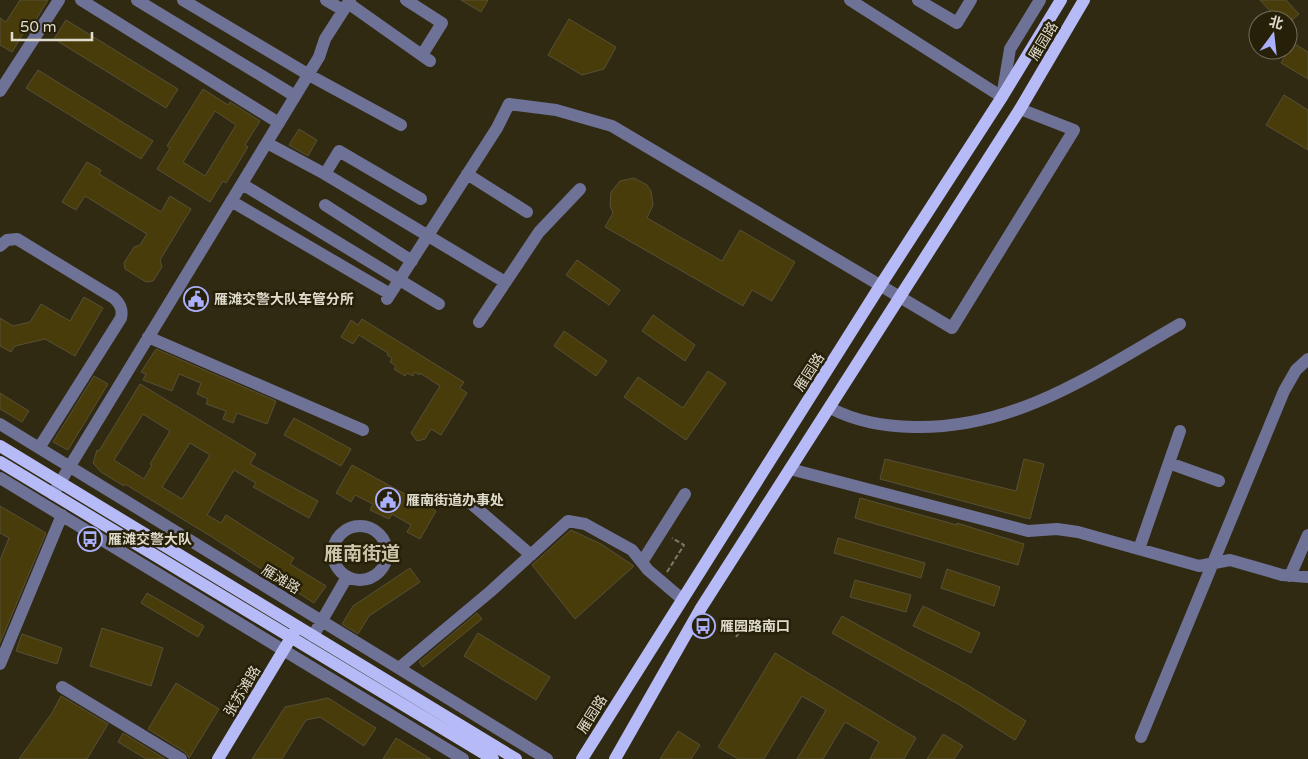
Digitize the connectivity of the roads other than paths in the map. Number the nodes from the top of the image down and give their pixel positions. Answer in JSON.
{"nodes":[{"id":1,"x":58,"y":0,"type":"edge"},
{"id":2,"x":81,"y":0,"type":"edge"},
{"id":3,"x":183,"y":0,"type":"edge"},
{"id":4,"x":326,"y":0,"type":"edge"},
{"id":5,"x":406,"y":0,"type":"edge"},
{"id":6,"x":850,"y":0,"type":"edge"},
{"id":7,"x":918,"y":0,"type":"edge"},
{"id":8,"x":971,"y":0,"type":"edge"},
{"id":9,"x":1040,"y":0,"type":"edge"},
{"id":10,"x":1060,"y":0,"type":"edge"},
{"id":11,"x":1084,"y":0,"type":"edge"},
{"id":12,"x":142,"y":1,"type":"edge"},
{"id":13,"x":347,"y":4,"type":"edge"},
{"id":14,"x":308,"y":75,"type":"junction"},
{"id":15,"x":0,"y":91,"type":"edge"},
{"id":16,"x":295,"y":96,"type":"junction"},
{"id":17,"x":1002,"y":97,"type":"junction"},
{"id":18,"x":1020,"y":109,"type":"junction"},
{"id":19,"x":279,"y":123,"type":"junction"},
{"id":20,"x":401,"y":125,"type":"dead end"},
{"id":21,"x":267,"y":143,"type":"junction"},
{"id":22,"x":325,"y":174,"type":"junction"},
{"id":23,"x":467,"y":174,"type":"junction"},
{"id":24,"x":242,"y":184,"type":"junction"},
{"id":25,"x":580,"y":189,"type":"dead end"},
{"id":26,"x":421,"y":199,"type":"dead end"},
{"id":27,"x":231,"y":201,"type":"junction"},
{"id":28,"x":325,"y":205,"type":"dead end"},
{"id":29,"x":527,"y":212,"type":"dead end"},
{"id":30,"x":428,"y":236,"type":"junction"},
{"id":31,"x":0,"y":246,"type":"edge"},
{"id":32,"x":412,"y":261,"type":"junction"},
{"id":33,"x":400,"y":280,"type":"junction"},
{"id":34,"x":505,"y":282,"type":"junction"},
{"id":35,"x":880,"y":286,"type":"junction"},
{"id":36,"x":898,"y":297,"type":"junction"},
{"id":37,"x":439,"y":304,"type":"dead end"},
{"id":38,"x":479,"y":322,"type":"dead end"},
{"id":39,"x":1180,"y":324,"type":"dead end"},
{"id":40,"x":148,"y":337,"type":"junction"},
{"id":41,"x":1308,"y":359,"type":"edge"},
{"id":42,"x":830,"y":408,"type":"junction"},
{"id":43,"x":0,"y":424,"type":"edge"},
{"id":44,"x":363,"y":430,"type":"dead end"},
{"id":45,"x":1180,"y":431,"type":"dead end"},
{"id":46,"x":0,"y":446,"type":"edge"},
{"id":47,"x":40,"y":448,"type":"junction"},
{"id":48,"x":0,"y":462,"type":"edge"},
{"id":49,"x":1169,"y":463,"type":"junction"},
{"id":50,"x":71,"y":467,"type":"junction"},
{"id":51,"x":790,"y":469,"type":"junction"},
{"id":52,"x":0,"y":478,"type":"edge"},
{"id":53,"x":1219,"y":481,"type":"dead end"},
{"id":54,"x":56,"y":489,"type":"junction"},
{"id":55,"x":685,"y":494,"type":"dead end"},
{"id":56,"x":467,"y":500,"type":"dead end"},
{"id":57,"x":62,"y":515,"type":"junction"},
{"id":58,"x":1308,"y":534,"type":"edge"},
{"id":59,"x":1139,"y":549,"type":"junction"},
{"id":60,"x":531,"y":555,"type":"junction"},
{"id":61,"x":642,"y":562,"type":"junction"},
{"id":62,"x":1214,"y":563,"type":"junction"},
{"id":63,"x":1290,"y":576,"type":"junction"},
{"id":64,"x":347,"y":577,"type":"junction"},
{"id":65,"x":1308,"y":578,"type":"edge"},
{"id":66,"x":682,"y":599,"type":"junction"},
{"id":67,"x":306,"y":612,"type":"junction"},
{"id":68,"x":322,"y":620,"type":"junction"},
{"id":69,"x":295,"y":633,"type":"junction"},
{"id":70,"x":313,"y":636,"type":"junction"},
{"id":71,"x":284,"y":650,"type":"junction"},
{"id":72,"x":0,"y":664,"type":"edge"},
{"id":73,"x":400,"y":668,"type":"junction"},
{"id":74,"x":62,"y":687,"type":"dead end"},
{"id":75,"x":1141,"y":737,"type":"dead end"},
{"id":76,"x":181,"y":759,"type":"edge"},
{"id":77,"x":218,"y":759,"type":"edge"},
{"id":78,"x":463,"y":759,"type":"edge"},
{"id":79,"x":493,"y":759,"type":"edge"},
{"id":80,"x":516,"y":759,"type":"edge"},
{"id":81,"x":547,"y":759,"type":"edge"},
{"id":82,"x":582,"y":759,"type":"edge"},
{"id":83,"x":615,"y":759,"type":"edge"}],
"edges":[{"from":1,"to":15,"type":"street"},
{"from":2,"to":19,"type":"street"},
{"from":3,"to":14,"type":"street"},
{"from":4,"to":13,"type":"street"},
{"from":5,"to":13,"type":"street"},
{"from":6,"to":17,"type":"street"},
{"from":7,"to":8,"type":"street"},
{"from":9,"to":17,"type":"street"},
{"from":10,"to":17,"type":"main road","name":"雁园路"},
{"from":11,"to":18,"type":"main road","name":"雁园路"},
{"from":12,"to":16,"type":"street"},
{"from":13,"to":14,"type":"street"},
{"from":14,"to":16,"type":"street"},
{"from":14,"to":20,"type":"street"},
{"from":16,"to":19,"type":"street"},
{"from":17,"to":18,"type":"main road"},
{"from":17,"to":35,"type":"main road","name":"雁园路"},
{"from":18,"to":36,"type":"main road","name":"雁园路"},
{"from":18,"to":36,"type":"street"},
{"from":19,"to":21,"type":"street"},
{"from":21,"to":22,"type":"street"},
{"from":21,"to":24,"type":"street"},
{"from":22,"to":26,"type":"street"},
{"from":22,"to":30,"type":"street"},
{"from":23,"to":29,"type":"street"},
{"from":23,"to":30,"type":"street"},
{"from":23,"to":35,"type":"street"},
{"from":24,"to":27,"type":"street"},
{"from":24,"to":33,"type":"street"},
{"from":25,"to":34,"type":"street"},
{"from":27,"to":33,"type":"street"},
{"from":27,"to":40,"type":"street"},
{"from":28,"to":32,"type":"street"},
{"from":30,"to":32,"type":"street"},
{"from":30,"to":34,"type":"street"},
{"from":31,"to":47,"type":"street"},
{"from":32,"to":33,"type":"street"},
{"from":33,"to":37,"type":"street"},
{"from":34,"to":38,"type":"street"},
{"from":35,"to":36,"type":"street"},
{"from":35,"to":66,"type":"main road","name":"雁园路"},
{"from":36,"to":42,"type":"main road","name":"雁园路"},
{"from":39,"to":42,"type":"street"},
{"from":40,"to":44,"type":"street"},
{"from":40,"to":50,"type":"street"},
{"from":41,"to":62,"type":"street"},
{"from":42,"to":51,"type":"main road","name":"雁园路"},
{"from":43,"to":47,"type":"street","name":"雁滩路"},
{"from":45,"to":49,"type":"street"},
{"from":46,"to":54,"type":"main road"},
{"from":47,"to":50,"type":"street","name":"雁滩路"},
{"from":48,"to":54,"type":"main road"},
{"from":49,"to":53,"type":"street"},
{"from":49,"to":59,"type":"street"},
{"from":50,"to":54,"type":"street"},
{"from":50,"to":67,"type":"street","name":"雁滩路"},
{"from":51,"to":59,"type":"street"},
{"from":51,"to":83,"type":"main road","name":"雁园路"},
{"from":52,"to":57,"type":"street"},
{"from":54,"to":69,"type":"main road"},
{"from":55,"to":61,"type":"street"},
{"from":56,"to":60,"type":"street"},
{"from":57,"to":71,"type":"street"},
{"from":57,"to":72,"type":"street"},
{"from":58,"to":63,"type":"street"},
{"from":59,"to":62,"type":"street"},
{"from":60,"to":61,"type":"street"},
{"from":60,"to":73,"type":"street"},
{"from":61,"to":66,"type":"street"},
{"from":62,"to":63,"type":"street"},
{"from":62,"to":75,"type":"street"},
{"from":63,"to":65,"type":"street"},
{"from":64,"to":64,"type":"street"},
{"from":64,"to":68,"type":"street"},
{"from":66,"to":82,"type":"main road","name":"雁园路"},
{"from":67,"to":68,"type":"street","name":"雁滩路"},
{"from":67,"to":69,"type":"street"},
{"from":68,"to":70,"type":"street"},
{"from":68,"to":73,"type":"street","name":"雁滩路"},
{"from":69,"to":70,"type":"main road"},
{"from":69,"to":71,"type":"main road","name":"张苏滩路"},
{"from":69,"to":79,"type":"main road"},
{"from":70,"to":80,"type":"main road"},
{"from":71,"to":77,"type":"main road","name":"张苏滩路"},
{"from":71,"to":78,"type":"street"},
{"from":73,"to":81,"type":"street","name":"雁滩路"},
{"from":74,"to":76,"type":"street"}]}
